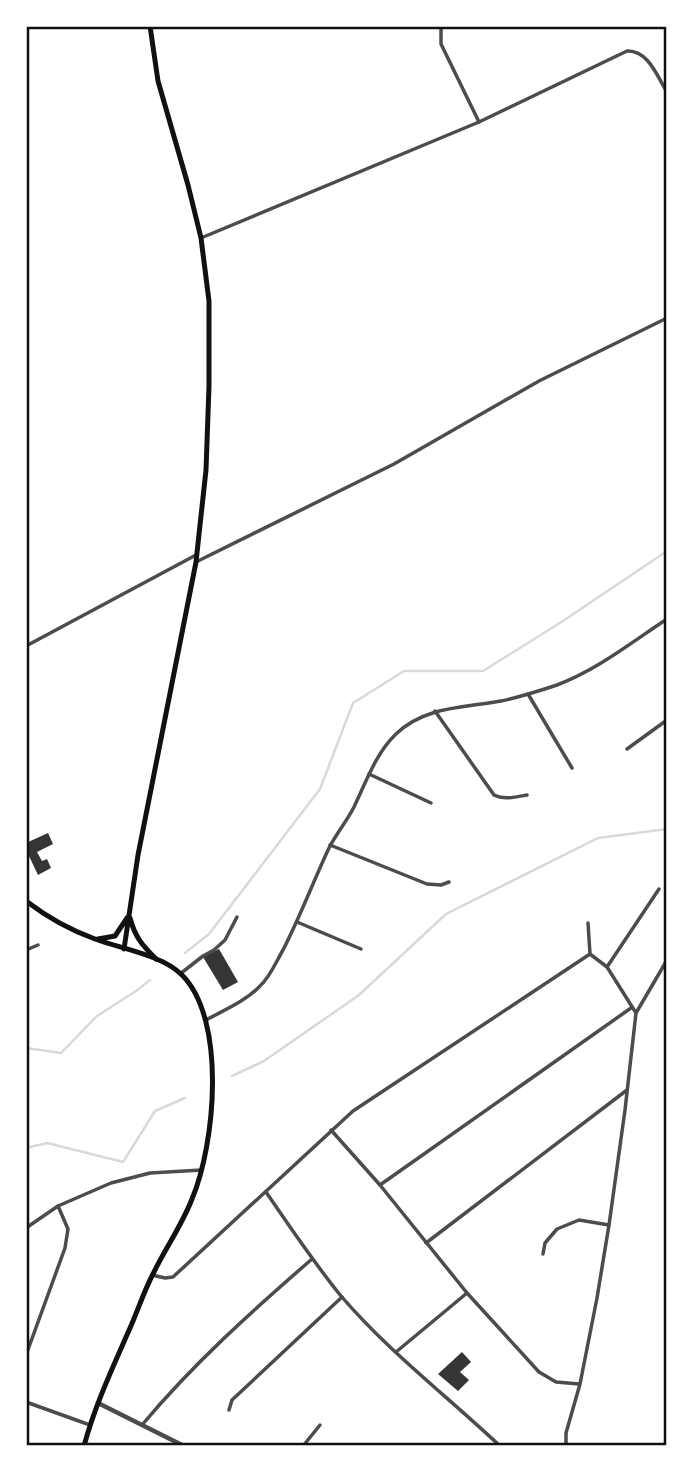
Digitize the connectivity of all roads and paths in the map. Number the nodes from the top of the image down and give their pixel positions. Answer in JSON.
{"nodes":[{"id":1,"x":441,"y":26,"type":"edge"},
{"id":2,"x":150,"y":28,"type":"edge"},
{"id":3,"x":667,"y":92,"type":"edge"},
{"id":4,"x":478,"y":122,"type":"junction"},
{"id":5,"x":201,"y":238,"type":"junction"},
{"id":6,"x":667,"y":318,"type":"edge"},
{"id":7,"x":197,"y":554,"type":"junction"},
{"id":8,"x":197,"y":562,"type":"junction"},
{"id":9,"x":667,"y":619,"type":"edge"},
{"id":10,"x":26,"y":646,"type":"edge"},
{"id":11,"x":528,"y":694,"type":"junction"},
{"id":12,"x":435,"y":711,"type":"junction"},
{"id":13,"x":667,"y":720,"type":"edge"},
{"id":14,"x":627,"y":748,"type":"dead end"},
{"id":15,"x":572,"y":768,"type":"dead end"},
{"id":16,"x":369,"y":774,"type":"junction"},
{"id":17,"x":527,"y":795,"type":"dead end"},
{"id":18,"x":431,"y":803,"type":"dead end"},
{"id":19,"x":330,"y":845,"type":"junction"},
{"id":20,"x":449,"y":882,"type":"dead end"},
{"id":21,"x":659,"y":889,"type":"dead end"},
{"id":22,"x":26,"y":901,"type":"edge"},
{"id":23,"x":129,"y":915,"type":"junction"},
{"id":24,"x":237,"y":917,"type":"dead end"},
{"id":25,"x":297,"y":922,"type":"junction"},
{"id":26,"x":588,"y":923,"type":"dead end"},
{"id":27,"x":94,"y":939,"type":"junction"},
{"id":28,"x":38,"y":945,"type":"dead end"},
{"id":29,"x":361,"y":949,"type":"dead end"},
{"id":30,"x":26,"y":950,"type":"edge"},
{"id":31,"x":124,"y":950,"type":"junction"},
{"id":32,"x":590,"y":954,"type":"junction"},
{"id":33,"x":158,"y":960,"type":"junction"},
{"id":34,"x":667,"y":960,"type":"edge"},
{"id":35,"x":607,"y":967,"type":"junction"},
{"id":36,"x":180,"y":974,"type":"junction"},
{"id":37,"x":631,"y":1008,"type":"junction"},
{"id":38,"x":636,"y":1013,"type":"junction"},
{"id":39,"x":206,"y":1020,"type":"junction"},
{"id":40,"x":627,"y":1090,"type":"junction"},
{"id":41,"x":331,"y":1130,"type":"junction"},
{"id":42,"x":202,"y":1170,"type":"junction"},
{"id":43,"x":380,"y":1185,"type":"junction"},
{"id":44,"x":266,"y":1192,"type":"junction"},
{"id":45,"x":58,"y":1206,"type":"junction"},
{"id":46,"x":609,"y":1225,"type":"junction"},
{"id":47,"x":26,"y":1228,"type":"edge"},
{"id":48,"x":426,"y":1243,"type":"junction"},
{"id":49,"x":543,"y":1254,"type":"dead end"},
{"id":50,"x":312,"y":1259,"type":"junction"},
{"id":51,"x":152,"y":1275,"type":"junction"},
{"id":52,"x":467,"y":1293,"type":"junction"},
{"id":53,"x":342,"y":1297,"type":"junction"},
{"id":54,"x":396,"y":1352,"type":"junction"},
{"id":55,"x":26,"y":1355,"type":"edge"},
{"id":56,"x":580,"y":1384,"type":"junction"},
{"id":57,"x":26,"y":1402,"type":"edge"},
{"id":58,"x":97,"y":1402,"type":"junction"},
{"id":59,"x":229,"y":1410,"type":"dead end"},
{"id":60,"x":320,"y":1424,"type":"dead end"},
{"id":61,"x":90,"y":1425,"type":"junction"},
{"id":62,"x":142,"y":1425,"type":"junction"},
{"id":63,"x":84,"y":1446,"type":"edge"},
{"id":64,"x":184,"y":1446,"type":"edge"},
{"id":65,"x":303,"y":1446,"type":"edge"},
{"id":66,"x":500,"y":1446,"type":"edge"},
{"id":67,"x":566,"y":1446,"type":"edge"}],
"edges":[{"from":1,"to":4,"type":"street"},
{"from":2,"to":5,"type":"main road"},
{"from":3,"to":4,"type":"street"},
{"from":4,"to":5,"type":"street"},
{"from":5,"to":7,"type":"main road"},
{"from":6,"to":8,"type":"street"},
{"from":7,"to":8,"type":"main road"},
{"from":7,"to":10,"type":"street"},
{"from":8,"to":23,"type":"main road"},
{"from":9,"to":11,"type":"street"},
{"from":11,"to":12,"type":"street"},
{"from":11,"to":15,"type":"street"},
{"from":12,"to":16,"type":"street"},
{"from":12,"to":17,"type":"street"},
{"from":13,"to":14,"type":"street"},
{"from":16,"to":18,"type":"street"},
{"from":16,"to":19,"type":"street"},
{"from":19,"to":20,"type":"street"},
{"from":19,"to":25,"type":"street"},
{"from":21,"to":35,"type":"street"},
{"from":22,"to":27,"type":"main road"},
{"from":23,"to":27,"type":"main road"},
{"from":23,"to":31,"type":"main road"},
{"from":23,"to":33,"type":"main road"},
{"from":24,"to":36,"type":"street"},
{"from":25,"to":29,"type":"street"},
{"from":25,"to":39,"type":"street"},
{"from":26,"to":32,"type":"street"},
{"from":27,"to":31,"type":"main road"},
{"from":28,"to":30,"type":"street"},
{"from":31,"to":33,"type":"main road"},
{"from":32,"to":35,"type":"street"},
{"from":32,"to":41,"type":"street"},
{"from":33,"to":36,"type":"main road"},
{"from":34,"to":38,"type":"street"},
{"from":35,"to":37,"type":"street"},
{"from":36,"to":39,"type":"main road"},
{"from":37,"to":38,"type":"street"},
{"from":37,"to":43,"type":"street"},
{"from":38,"to":40,"type":"street"},
{"from":39,"to":42,"type":"main road"},
{"from":40,"to":46,"type":"street"},
{"from":40,"to":48,"type":"street"},
{"from":41,"to":43,"type":"street"},
{"from":41,"to":44,"type":"street"},
{"from":42,"to":45,"type":"street"},
{"from":42,"to":51,"type":"main road"},
{"from":43,"to":48,"type":"street"},
{"from":44,"to":50,"type":"street"},
{"from":44,"to":51,"type":"street"},
{"from":45,"to":47,"type":"street"},
{"from":45,"to":55,"type":"street"},
{"from":46,"to":49,"type":"street"},
{"from":46,"to":56,"type":"street"},
{"from":48,"to":52,"type":"street"},
{"from":50,"to":53,"type":"street"},
{"from":50,"to":62,"type":"street"},
{"from":51,"to":58,"type":"main road"},
{"from":52,"to":54,"type":"street"},
{"from":52,"to":56,"type":"street"},
{"from":53,"to":54,"type":"street"},
{"from":53,"to":59,"type":"street"},
{"from":54,"to":66,"type":"street"},
{"from":56,"to":67,"type":"street"},
{"from":57,"to":61,"type":"street"},
{"from":58,"to":61,"type":"main road"},
{"from":58,"to":62,"type":"street"},
{"from":60,"to":65,"type":"street"},
{"from":61,"to":63,"type":"main road"},
{"from":62,"to":64,"type":"street"}]}
